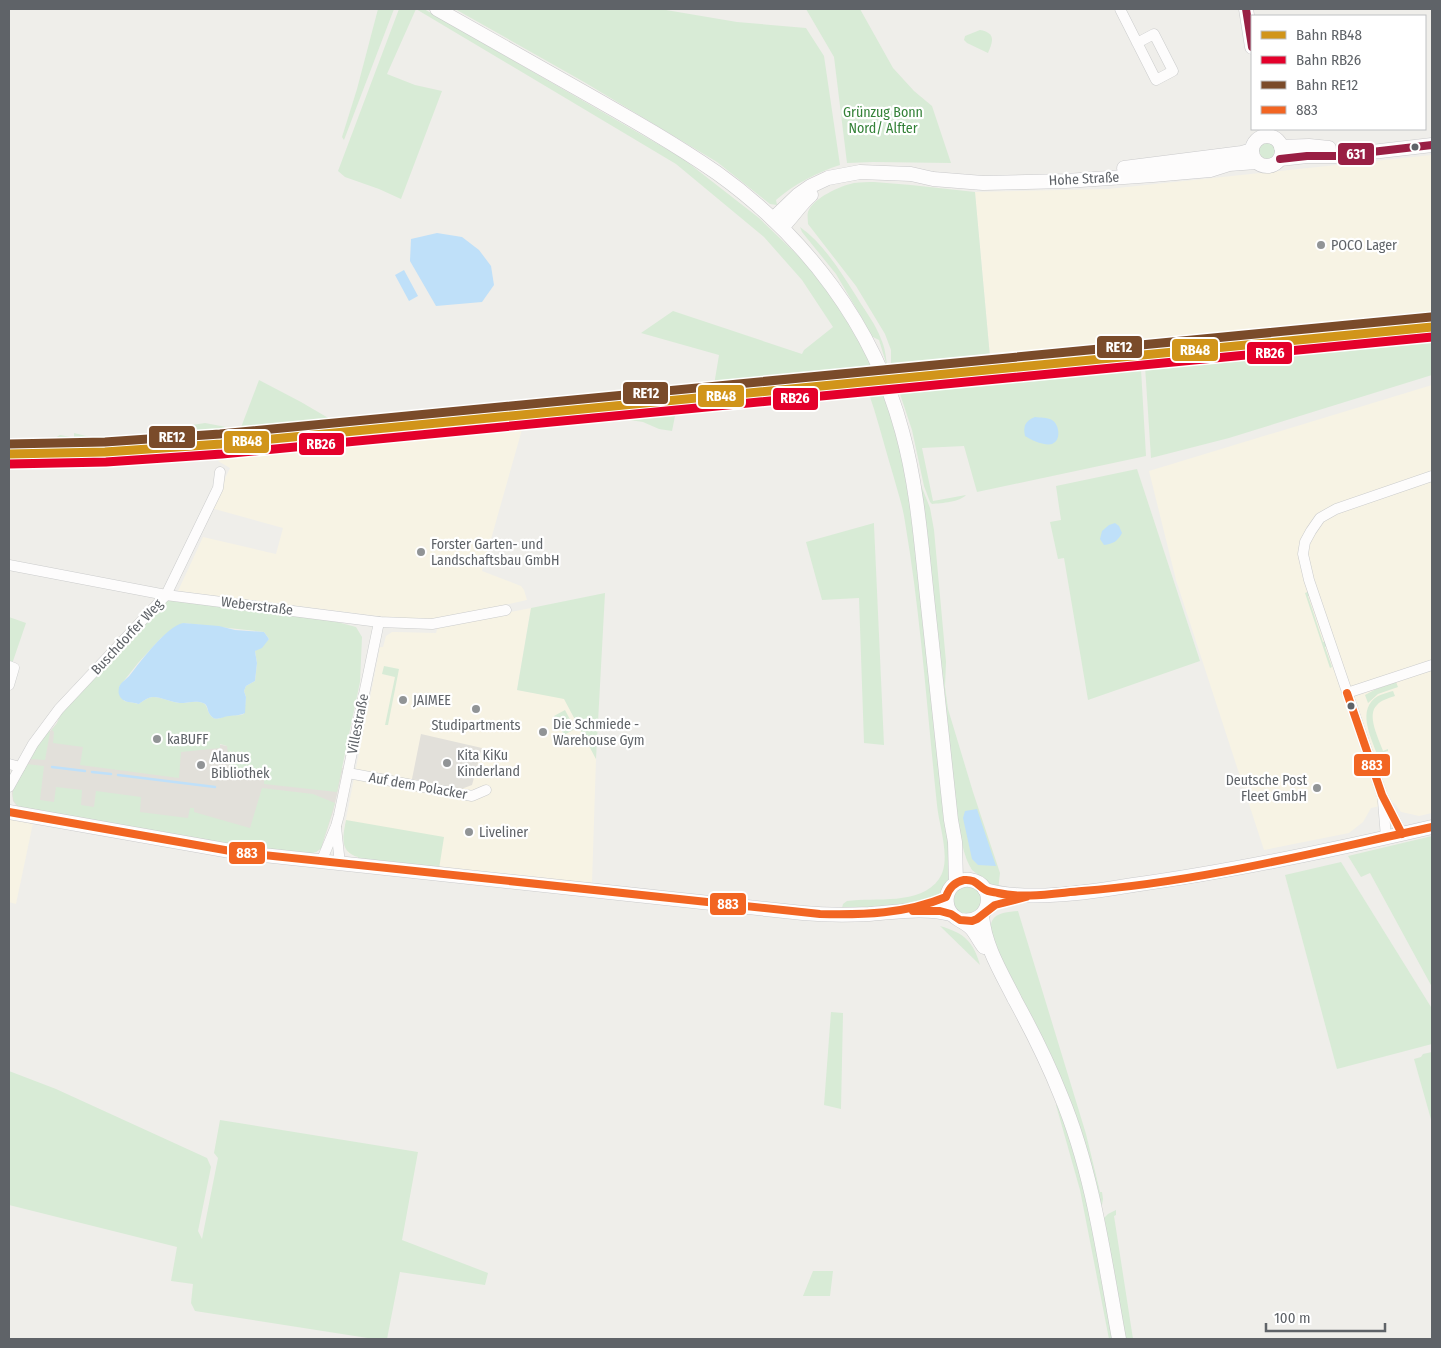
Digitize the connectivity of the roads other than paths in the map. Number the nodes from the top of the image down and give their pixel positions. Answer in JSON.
{"nodes":[{"id":1,"x":437,"y":9,"type":"edge"},
{"id":2,"x":1120,"y":9,"type":"edge"},
{"id":3,"x":1246,"y":9,"type":"edge"},
{"id":4,"x":1251,"y":41,"type":"edge"},
{"id":5,"x":1137,"y":43,"type":"dead end"},
{"id":6,"x":1432,"y":139,"type":"edge"},
{"id":7,"x":1270,"y":140,"type":"edge"},
{"id":8,"x":1432,"y":146,"type":"edge"},
{"id":9,"x":1254,"y":156,"type":"junction"},
{"id":10,"x":778,"y":223,"type":"junction"},
{"id":11,"x":220,"y":472,"type":"dead end"},
{"id":12,"x":1432,"y":476,"type":"edge"},
{"id":13,"x":9,"y":565,"type":"edge"},
{"id":14,"x":166,"y":595,"type":"junction"},
{"id":15,"x":506,"y":610,"type":"dead end"},
{"id":16,"x":379,"y":622,"type":"junction"},
{"id":17,"x":1432,"y":665,"type":"edge"},
{"id":18,"x":9,"y":666,"type":"edge"},
{"id":19,"x":9,"y":685,"type":"edge"},
{"id":20,"x":1347,"y":693,"type":"junction"},
{"id":21,"x":9,"y":764,"type":"edge"},
{"id":22,"x":20,"y":767,"type":"junction"},
{"id":23,"x":348,"y":773,"type":"junction"},
{"id":24,"x":9,"y":788,"type":"edge"},
{"id":25,"x":486,"y":790,"type":"dead end"},
{"id":26,"x":1382,"y":795,"type":"junction"},
{"id":27,"x":9,"y":812,"type":"edge"},
{"id":28,"x":336,"y":826,"type":"junction"},
{"id":29,"x":1432,"y":827,"type":"edge"},
{"id":30,"x":1402,"y":834,"type":"junction"},
{"id":31,"x":1386,"y":837,"type":"junction"},
{"id":32,"x":955,"y":842,"type":"junction"},
{"id":33,"x":321,"y":862,"type":"junction"},
{"id":34,"x":340,"y":864,"type":"junction"},
{"id":35,"x":972,"y":880,"type":"junction"},
{"id":36,"x":956,"y":883,"type":"junction"},
{"id":37,"x":986,"y":890,"type":"junction"},
{"id":38,"x":1031,"y":896,"type":"junction"},
{"id":39,"x":946,"y":898,"type":"junction"},
{"id":40,"x":902,"y":911,"type":"junction"},
{"id":41,"x":984,"y":913,"type":"junction"},
{"id":42,"x":956,"y":917,"type":"junction"},
{"id":43,"x":993,"y":957,"type":"junction"},
{"id":44,"x":1120,"y":1339,"type":"edge"}],
"edges":[{"from":1,"to":10,"type":"main road"},
{"from":2,"to":5,"type":"street"},
{"from":3,"to":4,"type":"main road"},
{"from":6,"to":7,"type":"main road"},
{"from":7,"to":8,"type":"main road"},
{"from":7,"to":9,"type":"main road"},
{"from":7,"to":9,"type":"main road","name":"Hohe Straße"},
{"from":9,"to":10,"type":"main road","name":"Hohe Straße"},
{"from":10,"to":32,"type":"main road"},
{"from":11,"to":14,"type":"street","name":"Buschdorfer Weg"},
{"from":12,"to":20,"type":"street"},
{"from":13,"to":14,"type":"street","name":"Weberstraße"},
{"from":14,"to":16,"type":"street","name":"Weberstraße"},
{"from":14,"to":22,"type":"street","name":"Buschdorfer Weg"},
{"from":15,"to":16,"type":"street","name":"Weberstraße"},
{"from":16,"to":23,"type":"street","name":"Villestraße"},
{"from":17,"to":20,"type":"street"},
{"from":18,"to":19,"type":"street"},
{"from":20,"to":26,"type":"street"},
{"from":21,"to":22,"type":"street"},
{"from":22,"to":24,"type":"street","name":"Buschdorfer Weg"},
{"from":23,"to":25,"type":"street","name":"Auf dem Polacker"},
{"from":23,"to":28,"type":"street","name":"Villestraße"},
{"from":26,"to":30,"type":"street"},
{"from":26,"to":31,"type":"street"},
{"from":27,"to":33,"type":"main road"},
{"from":28,"to":33,"type":"street","name":"Villestraße"},
{"from":28,"to":34,"type":"street","name":"Villestraße"},
{"from":29,"to":30,"type":"main road"},
{"from":30,"to":31,"type":"main road"},
{"from":31,"to":38,"type":"main road"},
{"from":32,"to":35,"type":"main road"},
{"from":32,"to":36,"type":"main road"},
{"from":33,"to":34,"type":"main road"},
{"from":34,"to":40,"type":"main road"},
{"from":35,"to":36,"type":"main road"},
{"from":35,"to":37,"type":"main road"},
{"from":36,"to":39,"type":"main road"},
{"from":37,"to":38,"type":"main road"},
{"from":37,"to":41,"type":"main road"},
{"from":38,"to":41,"type":"main road"},
{"from":39,"to":40,"type":"main road"},
{"from":39,"to":42,"type":"main road"},
{"from":40,"to":42,"type":"main road"},
{"from":41,"to":42,"type":"main road"},
{"from":41,"to":43,"type":"main road"},
{"from":42,"to":43,"type":"main road"},
{"from":43,"to":44,"type":"main road"}]}
